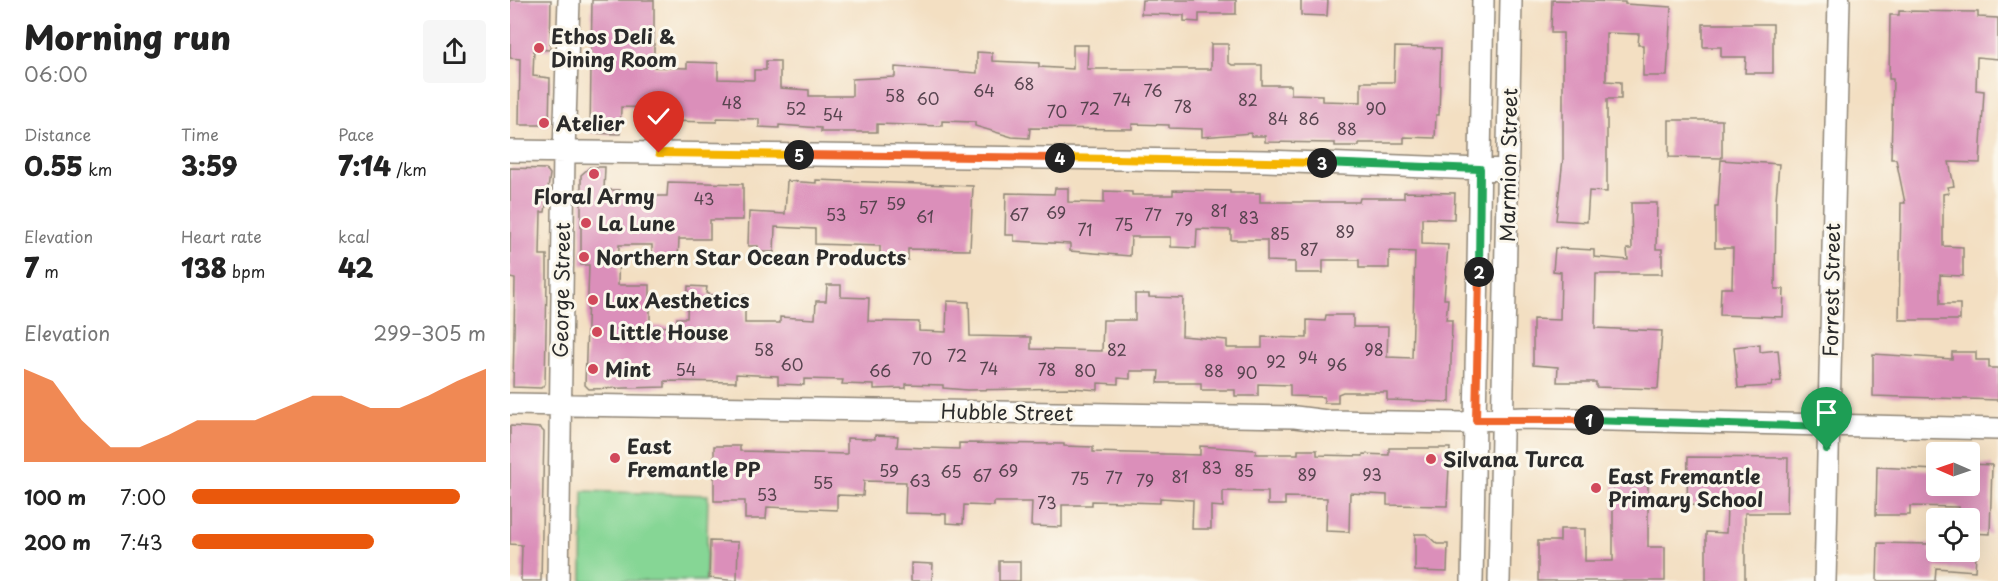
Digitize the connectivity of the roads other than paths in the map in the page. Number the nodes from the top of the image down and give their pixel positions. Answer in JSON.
{"nodes":[{"id":1,"x":569,"y":0,"type":"edge"},
{"id":2,"x":1483,"y":0,"type":"edge"},
{"id":3,"x":1511,"y":0,"type":"edge"},
{"id":4,"x":1839,"y":0,"type":"edge"},
{"id":5,"x":510,"y":151,"type":"edge"},
{"id":6,"x":564,"y":152,"type":"junction"},
{"id":7,"x":1480,"y":169,"type":"junction"},
{"id":8,"x":1508,"y":170,"type":"junction"},
{"id":9,"x":510,"y":404,"type":"edge"},
{"id":10,"x":559,"y":405,"type":"junction"},
{"id":11,"x":1502,"y":419,"type":"junction"},
{"id":12,"x":1476,"y":420,"type":"junction"},
{"id":13,"x":1828,"y":427,"type":"junction"},
{"id":14,"x":1998,"y":429,"type":"edge"},
{"id":15,"x":558,"y":581,"type":"edge"},
{"id":16,"x":1472,"y":581,"type":"edge"},
{"id":17,"x":1499,"y":581,"type":"edge"},
{"id":18,"x":1825,"y":581,"type":"edge"}],
"edges":[{"from":1,"to":6,"type":"street","name":"George Street"},
{"from":2,"to":7,"type":"street","name":"Marmion Street"},
{"from":3,"to":8,"type":"street","name":"Marmion Street"},
{"from":4,"to":13,"type":"street","name":"Forrest Street"},
{"from":5,"to":6,"type":"street"},
{"from":6,"to":7,"type":"street"},
{"from":6,"to":10,"type":"street","name":"George Street"},
{"from":7,"to":8,"type":"street"},
{"from":7,"to":12,"type":"street","name":"Marmion Street"},
{"from":8,"to":11,"type":"street","name":"Marmion Street"},
{"from":9,"to":10,"type":"street","name":"Hubble Street"},
{"from":10,"to":12,"type":"street","name":"Hubble Street"},
{"from":10,"to":15,"type":"street","name":"George Street"},
{"from":11,"to":12,"type":"street","name":"Hubble Street"},
{"from":11,"to":13,"type":"street","name":"Hubble Street"},
{"from":11,"to":17,"type":"street","name":"Marmion Street"},
{"from":12,"to":16,"type":"street","name":"Marmion Street"},
{"from":13,"to":14,"type":"street","name":"Hubble Street"},
{"from":13,"to":18,"type":"street","name":"Forrest Street"}]}
